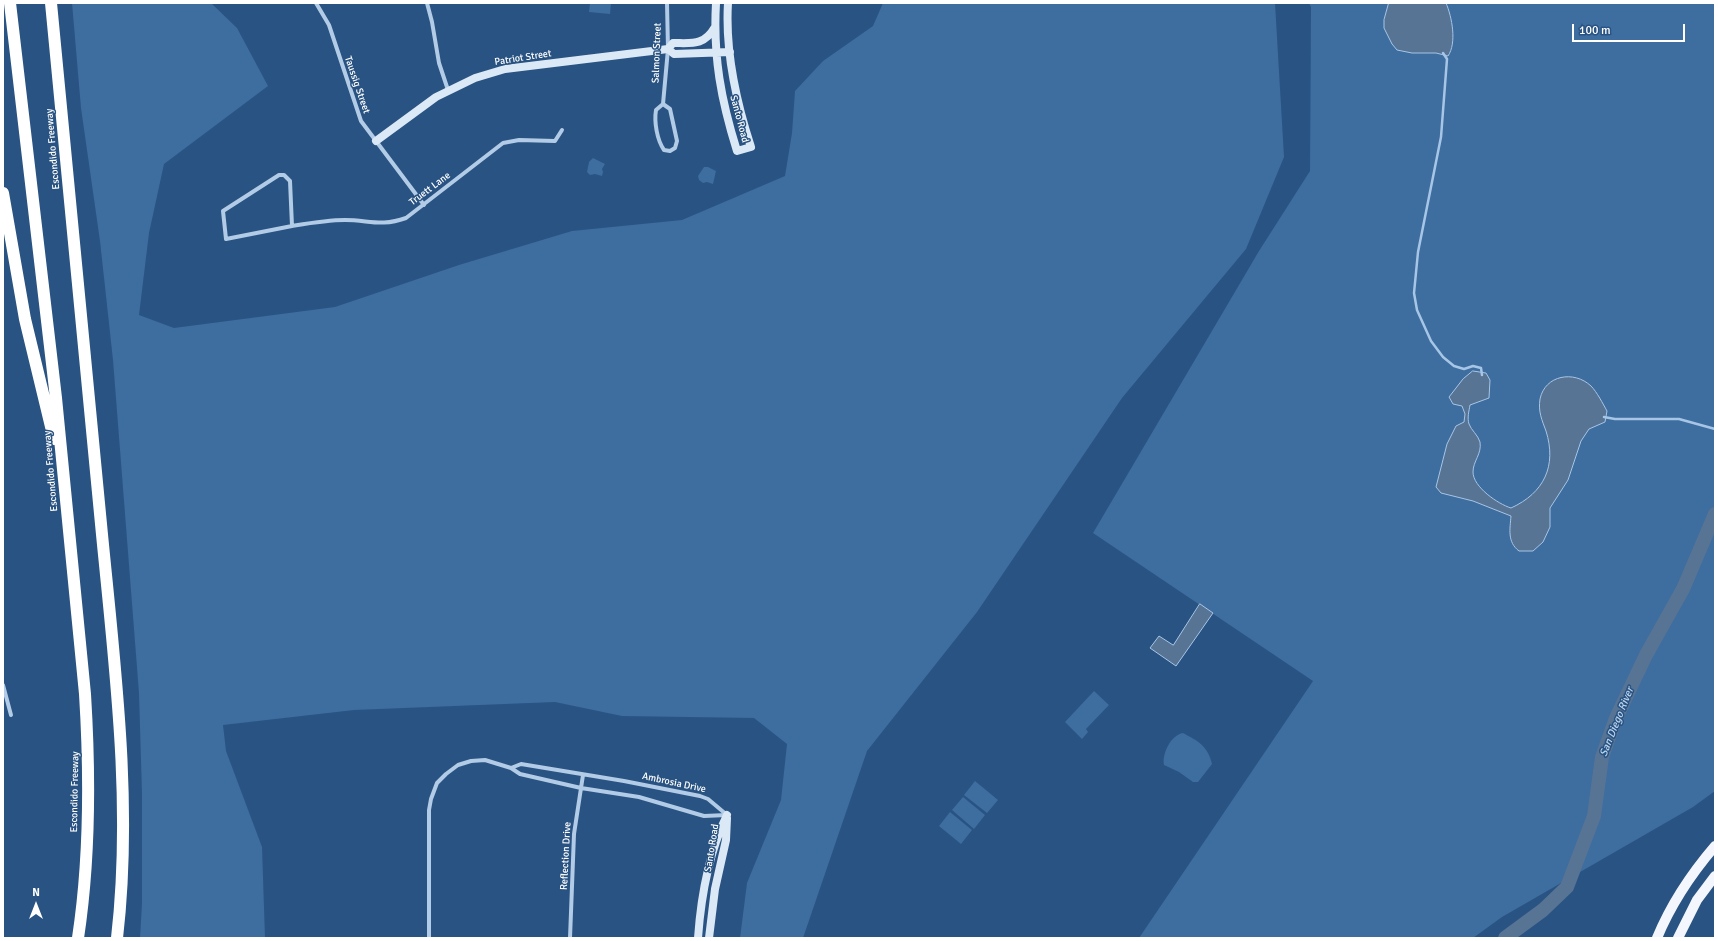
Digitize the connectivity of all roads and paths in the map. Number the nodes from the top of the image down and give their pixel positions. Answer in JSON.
{"nodes":[{"id":1,"x":10,"y":3,"type":"edge"},
{"id":2,"x":51,"y":3,"type":"edge"},
{"id":3,"x":316,"y":3,"type":"edge"},
{"id":4,"x":427,"y":3,"type":"edge"},
{"id":5,"x":667,"y":3,"type":"edge"},
{"id":6,"x":716,"y":3,"type":"edge"},
{"id":7,"x":728,"y":3,"type":"edge"},
{"id":8,"x":715,"y":28,"type":"junction"},
{"id":9,"x":668,"y":49,"type":"junction"},
{"id":10,"x":730,"y":52,"type":"junction"},
{"id":11,"x":716,"y":53,"type":"junction"},
{"id":12,"x":448,"y":90,"type":"junction"},
{"id":13,"x":663,"y":104,"type":"junction"},
{"id":14,"x":562,"y":130,"type":"dead end"},
{"id":15,"x":376,"y":141,"type":"junction"},
{"id":16,"x":3,"y":194,"type":"edge"},
{"id":17,"x":424,"y":205,"type":"junction"},
{"id":18,"x":292,"y":226,"type":"junction"},
{"id":19,"x":64,"y":478,"type":"junction"},
{"id":20,"x":3,"y":685,"type":"edge"},
{"id":21,"x":11,"y":715,"type":"dead end"},
{"id":22,"x":511,"y":768,"type":"junction"},
{"id":23,"x":583,"y":775,"type":"junction"},
{"id":24,"x":581,"y":788,"type":"junction"},
{"id":25,"x":727,"y":816,"type":"junction"},
{"id":26,"x":1715,"y":846,"type":"edge"},
{"id":27,"x":1715,"y":876,"type":"edge"},
{"id":28,"x":78,"y":938,"type":"edge"},
{"id":29,"x":117,"y":938,"type":"edge"},
{"id":30,"x":429,"y":938,"type":"edge"},
{"id":31,"x":570,"y":938,"type":"edge"},
{"id":32,"x":698,"y":938,"type":"edge"},
{"id":33,"x":709,"y":938,"type":"edge"},
{"id":34,"x":1657,"y":938,"type":"edge"},
{"id":35,"x":1678,"y":938,"type":"edge"}],
"edges":[{"from":1,"to":19,"type":"highway","name":"Escondido Freeway"},
{"from":2,"to":29,"type":"highway","name":"Escondido Freeway"},
{"from":3,"to":15,"type":"street","name":"Taussig Street"},
{"from":4,"to":12,"type":"street"},
{"from":5,"to":9,"type":"street","name":"Salmon Street"},
{"from":6,"to":8,"type":"street","name":"Santo Road"},
{"from":7,"to":10,"type":"street","name":"Santo Road"},
{"from":8,"to":9,"type":"street","name":"Patriot Street"},
{"from":8,"to":11,"type":"street","name":"Santo Road"},
{"from":9,"to":11,"type":"street","name":"Patriot Street"},
{"from":9,"to":12,"type":"street","name":"Patriot Street"},
{"from":9,"to":13,"type":"street","name":"Salmon Street"},
{"from":10,"to":11,"type":"street","name":"Patriot Street"},
{"from":10,"to":11,"type":"street","name":"Santo Road"},
{"from":12,"to":15,"type":"street","name":"Patriot Street"},
{"from":13,"to":13,"type":"street","name":"Salmon Street"},
{"from":14,"to":17,"type":"street","name":"Truett Lane"},
{"from":15,"to":17,"type":"street","name":"Taussig Street"},
{"from":16,"to":19,"type":"highway"},
{"from":17,"to":18,"type":"street","name":"Truett Lane"},
{"from":18,"to":18,"type":"street","name":"Truett Lane"},
{"from":19,"to":28,"type":"highway","name":"Escondido Freeway"},
{"from":20,"to":21,"type":"street"},
{"from":22,"to":23,"type":"street","name":"Ambrosia Drive"},
{"from":22,"to":24,"type":"street","name":"Ambrosia Drive"},
{"from":22,"to":30,"type":"street","name":"Ambrosia Drive"},
{"from":23,"to":24,"type":"street","name":"Reflection Drive"},
{"from":23,"to":25,"type":"street","name":"Ambrosia Drive"},
{"from":24,"to":25,"type":"street","name":"Ambrosia Drive"},
{"from":24,"to":31,"type":"street","name":"Reflection Drive"},
{"from":25,"to":32,"type":"street","name":"Santo Road"},
{"from":25,"to":33,"type":"street","name":"Santo Road"},
{"from":26,"to":34,"type":"main road"},
{"from":27,"to":35,"type":"main road"}]}
